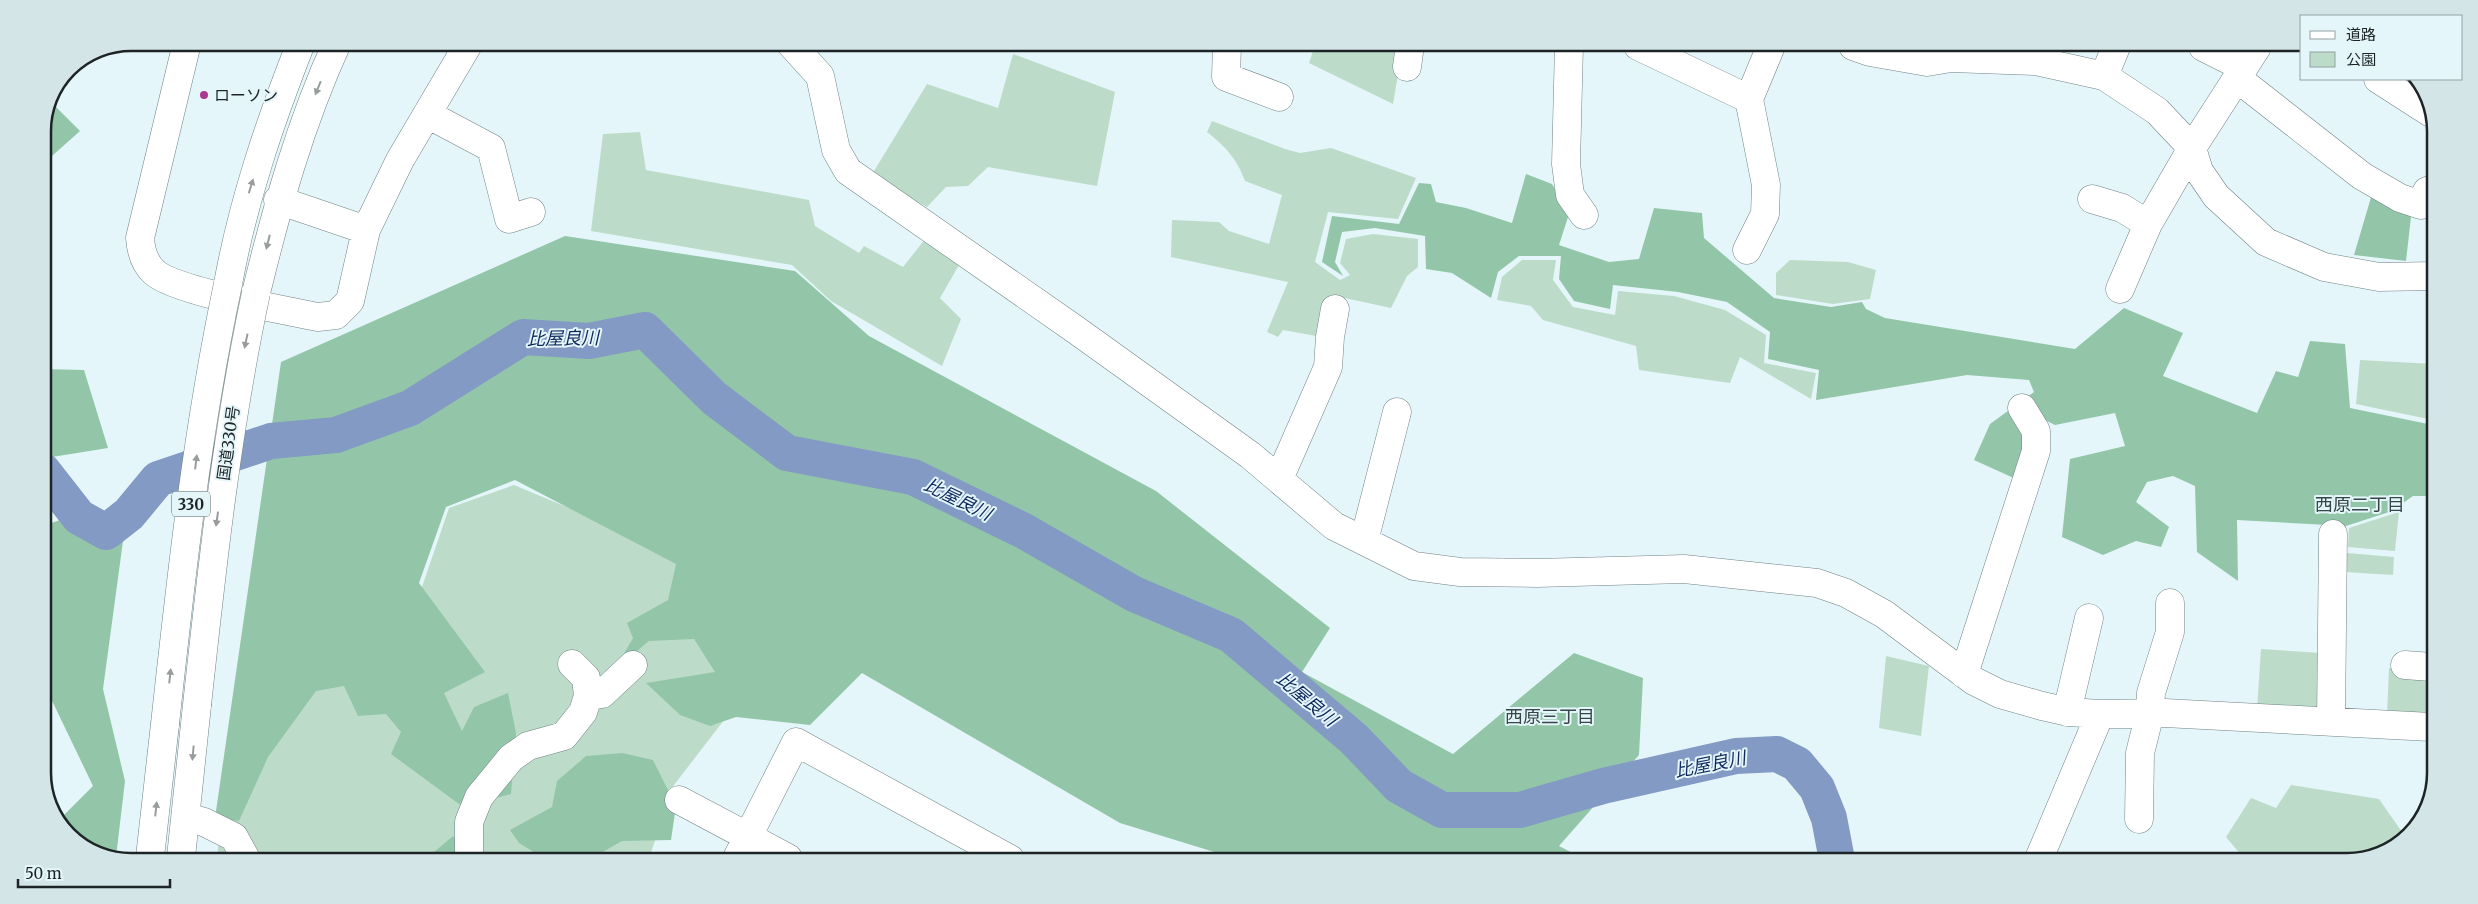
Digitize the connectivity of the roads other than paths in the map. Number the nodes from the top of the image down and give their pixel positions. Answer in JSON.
{"nodes":[{"id":1,"x":185,"y":51,"type":"edge"},
{"id":2,"x":299,"y":51,"type":"edge"},
{"id":3,"x":334,"y":51,"type":"edge"},
{"id":4,"x":463,"y":51,"type":"edge"},
{"id":5,"x":797,"y":51,"type":"edge"},
{"id":6,"x":1227,"y":51,"type":"edge"},
{"id":7,"x":1569,"y":51,"type":"edge"},
{"id":8,"x":1648,"y":51,"type":"edge"},
{"id":9,"x":1769,"y":51,"type":"edge"},
{"id":10,"x":1867,"y":51,"type":"edge"},
{"id":11,"x":2114,"y":51,"type":"edge"},
{"id":12,"x":2213,"y":51,"type":"edge"},
{"id":13,"x":1956,"y":52,"type":"edge"},
{"id":14,"x":2246,"y":64,"type":"edge"},
{"id":15,"x":2104,"y":76,"type":"junction"},
{"id":16,"x":2380,"y":80,"type":"edge"},
{"id":17,"x":1279,"y":97,"type":"dead end"},
{"id":18,"x":1749,"y":99,"type":"junction"},
{"id":19,"x":2422,"y":108,"type":"edge"},
{"id":20,"x":428,"y":114,"type":"junction"},
{"id":21,"x":2192,"y":148,"type":"junction"},
{"id":22,"x":2427,"y":192,"type":"edge"},
{"id":23,"x":2092,"y":199,"type":"dead end"},
{"id":24,"x":278,"y":200,"type":"junction"},
{"id":25,"x":531,"y":212,"type":"dead end"},
{"id":26,"x":1584,"y":215,"type":"dead end"},
{"id":27,"x":2148,"y":224,"type":"junction"},
{"id":28,"x":366,"y":230,"type":"junction"},
{"id":29,"x":1747,"y":250,"type":"dead end"},
{"id":30,"x":2427,"y":276,"type":"edge"},
{"id":31,"x":2120,"y":289,"type":"dead end"},
{"id":32,"x":1335,"y":310,"type":"dead end"},
{"id":33,"x":2022,"y":408,"type":"dead end"},
{"id":34,"x":1397,"y":412,"type":"dead end"},
{"id":35,"x":1279,"y":479,"type":"junction"},
{"id":36,"x":2333,"y":534,"type":"dead end"},
{"id":37,"x":1364,"y":541,"type":"junction"},
{"id":38,"x":2170,"y":603,"type":"dead end"},
{"id":39,"x":2089,"y":618,"type":"dead end"},
{"id":40,"x":572,"y":664,"type":"dead end"},
{"id":41,"x":633,"y":665,"type":"dead end"},
{"id":42,"x":1964,"y":674,"type":"junction"},
{"id":43,"x":588,"y":696,"type":"junction"},
{"id":44,"x":2067,"y":712,"type":"junction"},
{"id":45,"x":2150,"y":713,"type":"junction"},
{"id":46,"x":2100,"y":714,"type":"junction"},
{"id":47,"x":2331,"y":722,"type":"junction"},
{"id":48,"x":2427,"y":727,"type":"edge"},
{"id":49,"x":679,"y":800,"type":"dead end"},
{"id":50,"x":186,"y":817,"type":"junction"},
{"id":51,"x":2139,"y":818,"type":"dead end"},
{"id":52,"x":743,"y":848,"type":"edge"},
{"id":53,"x":150,"y":853,"type":"edge"},
{"id":54,"x":182,"y":853,"type":"edge"},
{"id":55,"x":243,"y":853,"type":"edge"},
{"id":56,"x":469,"y":853,"type":"edge"},
{"id":57,"x":766,"y":853,"type":"edge"},
{"id":58,"x":999,"y":853,"type":"edge"},
{"id":59,"x":2041,"y":853,"type":"edge"}],
"edges":[{"from":1,"to":28,"type":"main road"},
{"from":53,"to":2,"type":"main road","name":"国道330号","number":"330","one_way":true,"bridge":true},
{"from":3,"to":24,"type":"main road","name":"国道330号","number":"330","one_way":true},
{"from":4,"to":20,"type":"main road"},
{"from":5,"to":35,"type":"main road"},
{"from":6,"to":17,"type":"main road"},
{"from":7,"to":26,"type":"main road"},
{"from":8,"to":18,"type":"main road"},
{"from":9,"to":18,"type":"main road"},
{"from":10,"to":13,"type":"main road"},
{"from":11,"to":15,"type":"main road"},
{"from":12,"to":14,"type":"main road"},
{"from":13,"to":15,"type":"main road"},
{"from":14,"to":21,"type":"main road"},
{"from":14,"to":22,"type":"main road"},
{"from":15,"to":21,"type":"main road"},
{"from":16,"to":19,"type":"main road"},
{"from":18,"to":29,"type":"main road"},
{"from":20,"to":25,"type":"main road"},
{"from":20,"to":28,"type":"main road"},
{"from":21,"to":27,"type":"main road"},
{"from":21,"to":30,"type":"main road"},
{"from":23,"to":27,"type":"main road"},
{"from":24,"to":28,"type":"main road"},
{"from":24,"to":50,"type":"main road","name":"国道330号","number":"330","one_way":true,"bridge":true},
{"from":27,"to":31,"type":"main road"},
{"from":32,"to":35,"type":"main road"},
{"from":33,"to":42,"type":"main road"},
{"from":34,"to":37,"type":"main road"},
{"from":35,"to":37,"type":"main road"},
{"from":36,"to":47,"type":"main road"},
{"from":37,"to":42,"type":"main road"},
{"from":38,"to":45,"type":"main road"},
{"from":39,"to":44,"type":"main road"},
{"from":40,"to":43,"type":"main road"},
{"from":41,"to":43,"type":"main road"},
{"from":42,"to":44,"type":"main road"},
{"from":43,"to":56,"type":"main road"},
{"from":44,"to":46,"type":"main road"},
{"from":45,"to":46,"type":"main road"},
{"from":45,"to":47,"type":"main road"},
{"from":45,"to":51,"type":"main road"},
{"from":46,"to":59,"type":"main road"},
{"from":47,"to":48,"type":"main road"},
{"from":49,"to":52,"type":"main road"},
{"from":50,"to":54,"type":"main road","name":"国道330号","number":"330"},
{"from":50,"to":55,"type":"main road"},
{"from":52,"to":57,"type":"main road"},
{"from":52,"to":58,"type":"main road"}]}
